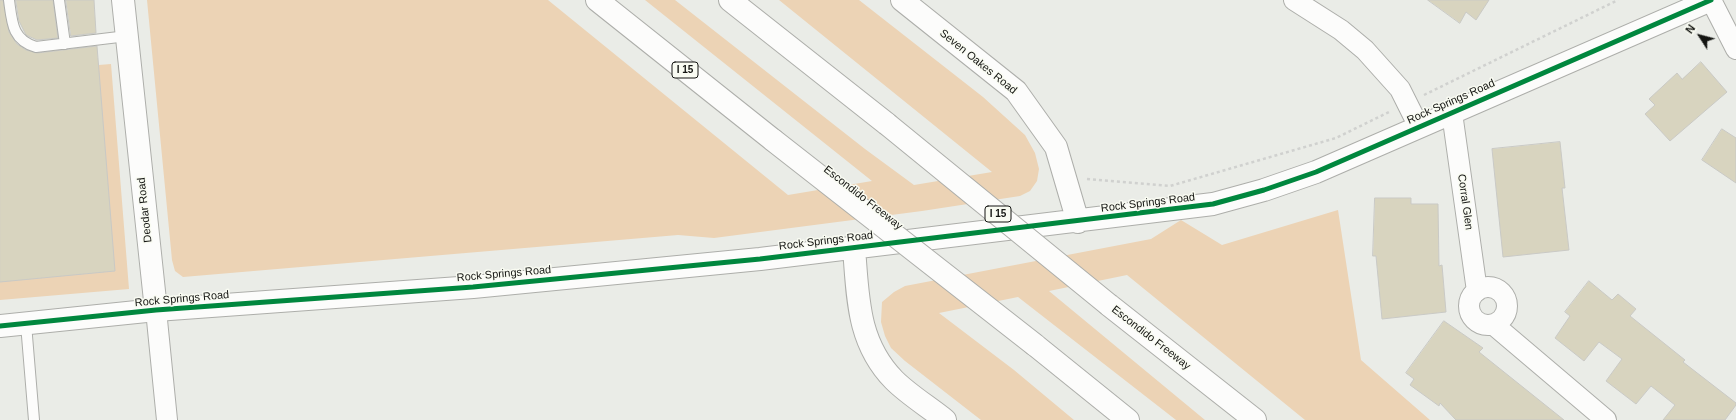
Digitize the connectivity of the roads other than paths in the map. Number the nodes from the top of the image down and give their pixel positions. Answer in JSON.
{"nodes":[{"id":1,"x":9,"y":0,"type":"edge"},
{"id":2,"x":59,"y":0,"type":"edge"},
{"id":3,"x":123,"y":0,"type":"edge"},
{"id":4,"x":598,"y":0,"type":"edge"},
{"id":5,"x":730,"y":0,"type":"edge"},
{"id":6,"x":902,"y":0,"type":"edge"},
{"id":7,"x":1294,"y":0,"type":"edge"},
{"id":8,"x":1711,"y":0,"type":"edge"},
{"id":9,"x":127,"y":36,"type":"junction"},
{"id":10,"x":64,"y":44,"type":"junction"},
{"id":11,"x":1736,"y":49,"type":"edge"},
{"id":12,"x":1452,"y":113,"type":"junction"},
{"id":13,"x":1419,"y":127,"type":"junction"},
{"id":14,"x":1078,"y":222,"type":"junction"},
{"id":15,"x":854,"y":248,"type":"junction"},
{"id":16,"x":1477,"y":291,"type":"junction"},
{"id":17,"x":156,"y":310,"type":"junction"},
{"id":18,"x":26,"y":324,"type":"junction"},
{"id":19,"x":1494,"y":325,"type":"junction"},
{"id":20,"x":0,"y":326,"type":"edge"},
{"id":21,"x":34,"y":420,"type":"edge"},
{"id":22,"x":167,"y":420,"type":"edge"},
{"id":23,"x":945,"y":420,"type":"edge"},
{"id":24,"x":1128,"y":420,"type":"edge"},
{"id":25,"x":1255,"y":420,"type":"edge"},
{"id":26,"x":1606,"y":420,"type":"edge"}],
"edges":[{"from":1,"to":10,"type":"lane"},
{"from":2,"to":10,"type":"lane"},
{"from":3,"to":9,"type":"main road","name":"Deodar Road"},
{"from":4,"to":24,"type":"main road","name":"Escondido Freeway","number":"I 15","bridge":true},
{"from":5,"to":25,"type":"main road","name":"Escondido Freeway","number":"I 15","bridge":true},
{"from":6,"to":14,"type":"main road","name":"Seven Oakes Road"},
{"from":7,"to":13,"type":"street"},
{"from":8,"to":11,"type":"street"},
{"from":8,"to":12,"type":"main road","name":"Rock Springs Road"},
{"from":9,"to":10,"type":"lane"},
{"from":9,"to":17,"type":"main road","name":"Deodar Road"},
{"from":12,"to":13,"type":"main road","name":"Rock Springs Road"},
{"from":12,"to":16,"type":"street","name":"Corral Glen"},
{"from":13,"to":14,"type":"main road","name":"Rock Springs Road"},
{"from":14,"to":15,"type":"main road","name":"Rock Springs Road"},
{"from":15,"to":17,"type":"main road","name":"Rock Springs Road"},
{"from":15,"to":23,"type":"main road"},
{"from":16,"to":19,"type":"street","name":"Corral Glen"},
{"from":16,"to":19,"type":"street"},
{"from":17,"to":18,"type":"main road","name":"Rock Springs Road"},
{"from":17,"to":22,"type":"street","name":"Deodar Road"},
{"from":18,"to":20,"type":"main road","name":"Rock Springs Road"},
{"from":18,"to":21,"type":"lane"},
{"from":19,"to":26,"type":"street","name":"Corral Glen"}]}
